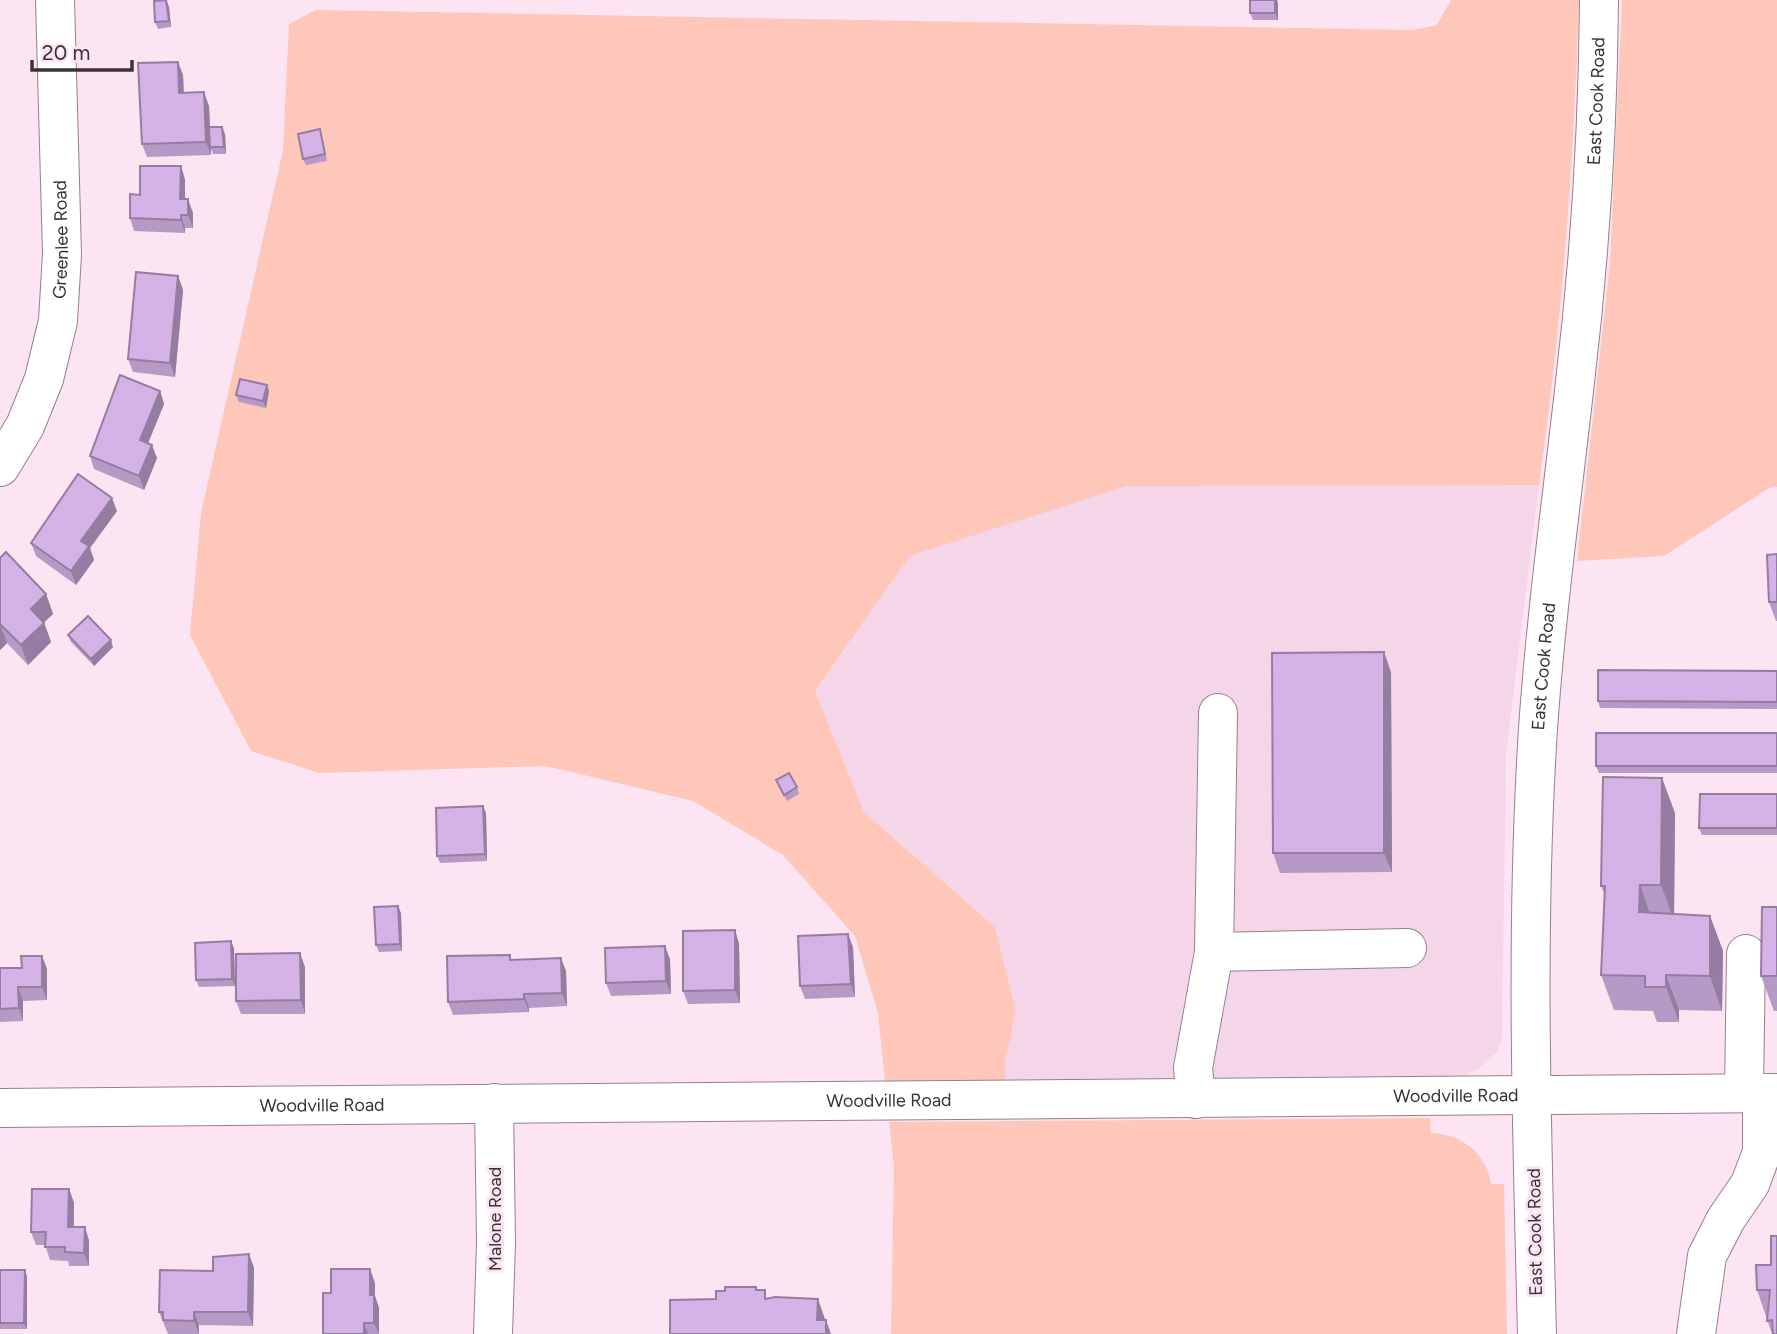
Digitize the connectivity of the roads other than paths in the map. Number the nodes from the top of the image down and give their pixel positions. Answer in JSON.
{"nodes":[{"id":1,"x":55,"y":0,"type":"edge"},
{"id":2,"x":1599,"y":0,"type":"edge"},
{"id":3,"x":0,"y":467,"type":"edge"},
{"id":4,"x":1218,"y":713,"type":"dead end"},
{"id":5,"x":1407,"y":948,"type":"dead end"},
{"id":6,"x":1214,"y":952,"type":"junction"},
{"id":7,"x":1746,"y":954,"type":"dead end"},
{"id":8,"x":1761,"y":1093,"type":"edge"},
{"id":9,"x":1531,"y":1097,"type":"junction"},
{"id":10,"x":1196,"y":1099,"type":"junction"},
{"id":11,"x":494,"y":1103,"type":"junction"},
{"id":12,"x":0,"y":1108,"type":"edge"},
{"id":13,"x":493,"y":1334,"type":"edge"},
{"id":14,"x":1537,"y":1334,"type":"edge"},
{"id":15,"x":1696,"y":1334,"type":"edge"}],
"edges":[{"from":1,"to":3,"type":"street","name":"Greenlee Road"},
{"from":2,"to":9,"type":"street","name":"East Cook Road"},
{"from":4,"to":6,"type":"street"},
{"from":5,"to":6,"type":"street"},
{"from":6,"to":10,"type":"street"},
{"from":7,"to":8,"type":"street"},
{"from":8,"to":9,"type":"street","name":"Woodville Road"},
{"from":8,"to":15,"type":"street"},
{"from":9,"to":10,"type":"street","name":"Woodville Road"},
{"from":9,"to":14,"type":"street","name":"East Cook Road"},
{"from":10,"to":11,"type":"street","name":"Woodville Road"},
{"from":11,"to":12,"type":"street","name":"Woodville Road"},
{"from":11,"to":13,"type":"street","name":"Malone Road"}]}
